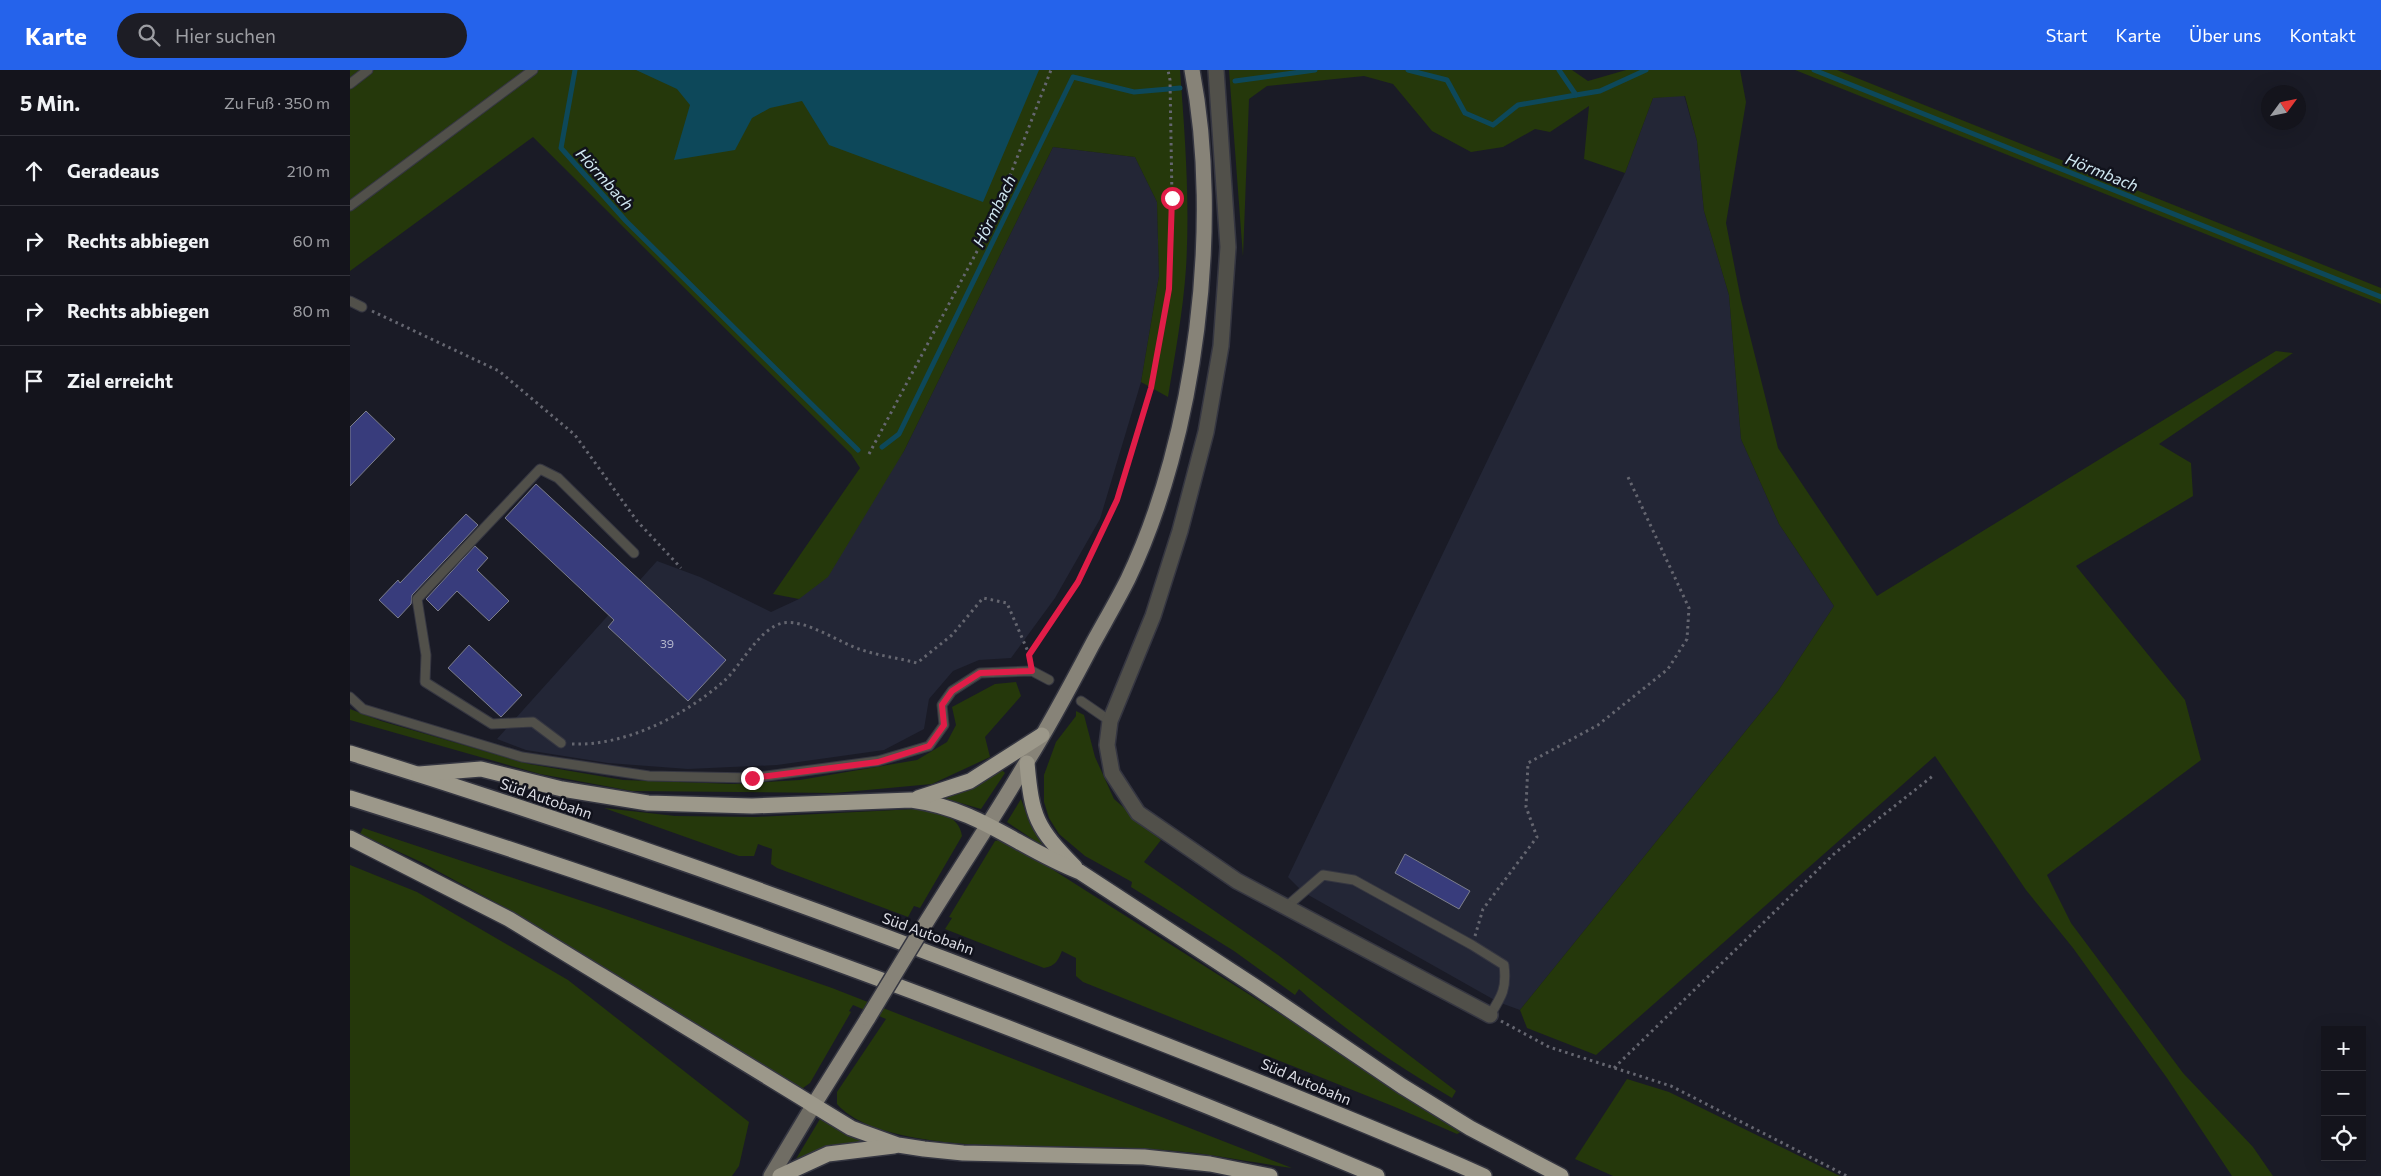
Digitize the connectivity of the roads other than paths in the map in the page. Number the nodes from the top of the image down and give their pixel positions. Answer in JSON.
{"nodes":[{"id":1,"x":368,"y":70,"type":"edge"},
{"id":2,"x":533,"y":70,"type":"edge"},
{"id":3,"x":1192,"y":70,"type":"edge"},
{"id":4,"x":1216,"y":70,"type":"edge"},
{"id":5,"x":350,"y":84,"type":"edge"},
{"id":6,"x":350,"y":206,"type":"edge"},
{"id":7,"x":350,"y":301,"type":"edge"},
{"id":8,"x":362,"y":307,"type":"road end"},
{"id":9,"x":634,"y":553,"type":"dead end"},
{"id":10,"x":1048,"y":680,"type":"dead end"},
{"id":11,"x":350,"y":697,"type":"edge"},
{"id":12,"x":1081,"y":701,"type":"dead end"},
{"id":13,"x":1110,"y":721,"type":"junction"},
{"id":14,"x":1042,"y":735,"type":"junction"},
{"id":15,"x":561,"y":743,"type":"road end"},
{"id":16,"x":350,"y":753,"type":"edge"},
{"id":17,"x":1027,"y":762,"type":"junction"},
{"id":18,"x":419,"y":774,"type":"junction"},
{"id":19,"x":350,"y":798,"type":"edge"},
{"id":20,"x":911,"y":800,"type":"junction"},
{"id":21,"x":989,"y":823,"type":"junction"},
{"id":22,"x":350,"y":838,"type":"edge"},
{"id":23,"x":1080,"y":872,"type":"junction"},
{"id":24,"x":1286,"y":907,"type":"junction"},
{"id":25,"x":1490,"y":1015,"type":"joint"},
{"id":26,"x":813,"y":1106,"type":"junction"},
{"id":27,"x":898,"y":1145,"type":"junction"},
{"id":28,"x":771,"y":1176,"type":"edge"},
{"id":29,"x":780,"y":1176,"type":"edge"},
{"id":30,"x":1270,"y":1176,"type":"edge"},
{"id":31,"x":1377,"y":1176,"type":"edge"},
{"id":32,"x":1484,"y":1176,"type":"edge"},
{"id":33,"x":1560,"y":1176,"type":"edge"}],
"edges":[{"from":1,"to":5,"type":"lane"},
{"from":2,"to":6,"type":"lane"},
{"from":3,"to":14,"type":"main road"},
{"from":4,"to":13,"type":"street"},
{"from":7,"to":8,"type":"lane"},
{"from":9,"to":15,"type":"lane"},
{"from":10,"to":11,"type":"lane"},
{"from":12,"to":13,"type":"lane"},
{"from":13,"to":24,"type":"street"},
{"from":14,"to":17,"type":"main road"},
{"from":14,"to":20,"type":"highway"},
{"from":16,"to":18,"type":"highway","name":"Süd Autobahn"},
{"from":17,"to":21,"type":"main road"},
{"from":17,"to":23,"type":"highway"},
{"from":18,"to":20,"type":"highway"},
{"from":18,"to":32,"type":"highway","name":"Süd Autobahn"},
{"from":19,"to":31,"type":"highway"},
{"from":20,"to":21,"type":"highway"},
{"from":21,"to":23,"type":"highway"},
{"from":21,"to":26,"type":"main road","bridge":true},
{"from":22,"to":26,"type":"highway"},
{"from":23,"to":33,"type":"highway"},
{"from":24,"to":25,"type":"street"},
{"from":24,"to":25,"type":"lane"},
{"from":26,"to":27,"type":"highway"},
{"from":26,"to":28,"type":"street"},
{"from":27,"to":29,"type":"highway"},
{"from":27,"to":30,"type":"highway"}]}
